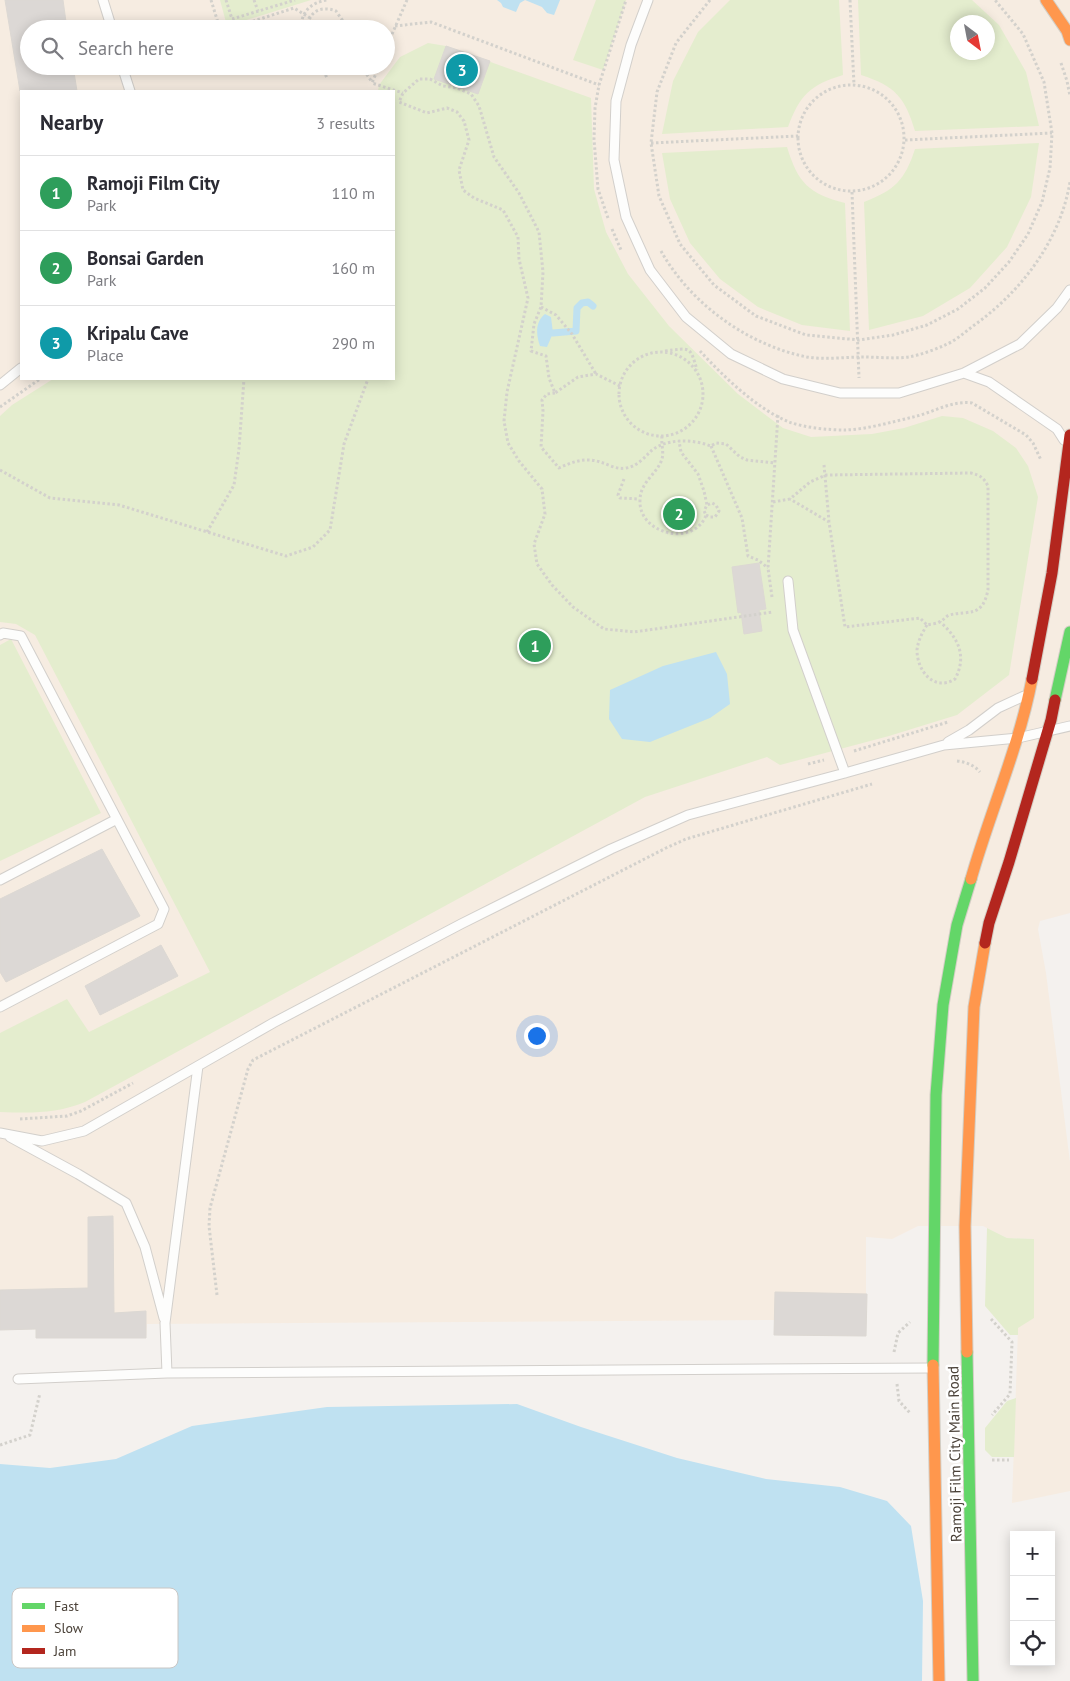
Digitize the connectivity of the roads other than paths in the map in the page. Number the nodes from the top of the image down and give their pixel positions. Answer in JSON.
{"nodes":[{"id":1,"x":103,"y":0,"type":"edge"},
{"id":2,"x":648,"y":0,"type":"edge"},
{"id":3,"x":1046,"y":0,"type":"edge"},
{"id":4,"x":109,"y":20,"type":"edge"},
{"id":5,"x":1070,"y":40,"type":"edge"},
{"id":6,"x":125,"y":75,"type":"edge"},
{"id":7,"x":130,"y":90,"type":"edge"},
{"id":8,"x":1070,"y":290,"type":"edge"},
{"id":9,"x":20,"y":369,"type":"edge"},
{"id":10,"x":964,"y":374,"type":"junction"},
{"id":11,"x":0,"y":385,"type":"edge"},
{"id":12,"x":1069,"y":441,"type":"edge"},
{"id":13,"x":788,"y":581,"type":"dead end"},
{"id":14,"x":1070,"y":632,"type":"edge"},
{"id":15,"x":0,"y":635,"type":"edge"},
{"id":16,"x":1070,"y":686,"type":"edge"},
{"id":17,"x":1053,"y":689,"type":"junction"},
{"id":18,"x":1034,"y":693,"type":"junction"},
{"id":19,"x":1070,"y":726,"type":"edge"},
{"id":20,"x":1046,"y":732,"type":"junction"},
{"id":21,"x":1018,"y":738,"type":"junction"},
{"id":22,"x":944,"y":745,"type":"junction"},
{"id":23,"x":845,"y":773,"type":"junction"},
{"id":24,"x":117,"y":819,"type":"junction"},
{"id":25,"x":0,"y":880,"type":"edge"},
{"id":26,"x":0,"y":1007,"type":"edge"},
{"id":27,"x":198,"y":1066,"type":"junction"},
{"id":28,"x":2,"y":1133,"type":"edge"},
{"id":29,"x":165,"y":1323,"type":"junction"},
{"id":30,"x":933,"y":1368,"type":"junction"},
{"id":31,"x":167,"y":1373,"type":"junction"},
{"id":32,"x":18,"y":1379,"type":"dead end"},
{"id":33,"x":939,"y":1681,"type":"edge"},
{"id":34,"x":974,"y":1681,"type":"edge"}],
"edges":[{"from":1,"to":4,"type":"lane"},
{"from":2,"to":10,"type":"lane"},
{"from":3,"to":5,"type":"street"},
{"from":6,"to":7,"type":"lane"},
{"from":8,"to":10,"type":"lane"},
{"from":9,"to":11,"type":"lane"},
{"from":10,"to":12,"type":"lane"},
{"from":12,"to":18,"type":"street","name":"Ramoji Film City Main Road"},
{"from":13,"to":23,"type":"lane"},
{"from":14,"to":17,"type":"street","name":"Ramoji Film City Main Road"},
{"from":15,"to":24,"type":"lane"},
{"from":16,"to":17,"type":"lane"},
{"from":17,"to":20,"type":"street","name":"Ramoji Film City Main Road"},
{"from":18,"to":21,"type":"street","name":"Ramoji Film City Main Road"},
{"from":18,"to":22,"type":"lane"},
{"from":19,"to":20,"type":"lane"},
{"from":20,"to":21,"type":"lane"},
{"from":20,"to":34,"type":"street","name":"Ramoji Film City Main Road"},
{"from":21,"to":22,"type":"lane"},
{"from":21,"to":30,"type":"street","name":"Ramoji Film City Main Road"},
{"from":22,"to":23,"type":"lane"},
{"from":23,"to":27,"type":"lane"},
{"from":24,"to":25,"type":"lane"},
{"from":24,"to":26,"type":"lane"},
{"from":27,"to":28,"type":"lane"},
{"from":27,"to":29,"type":"lane"},
{"from":28,"to":29,"type":"lane"},
{"from":29,"to":31,"type":"lane"},
{"from":30,"to":31,"type":"lane"},
{"from":30,"to":33,"type":"street","name":"Ramoji Film City Main Road"},
{"from":31,"to":32,"type":"lane"}]}
